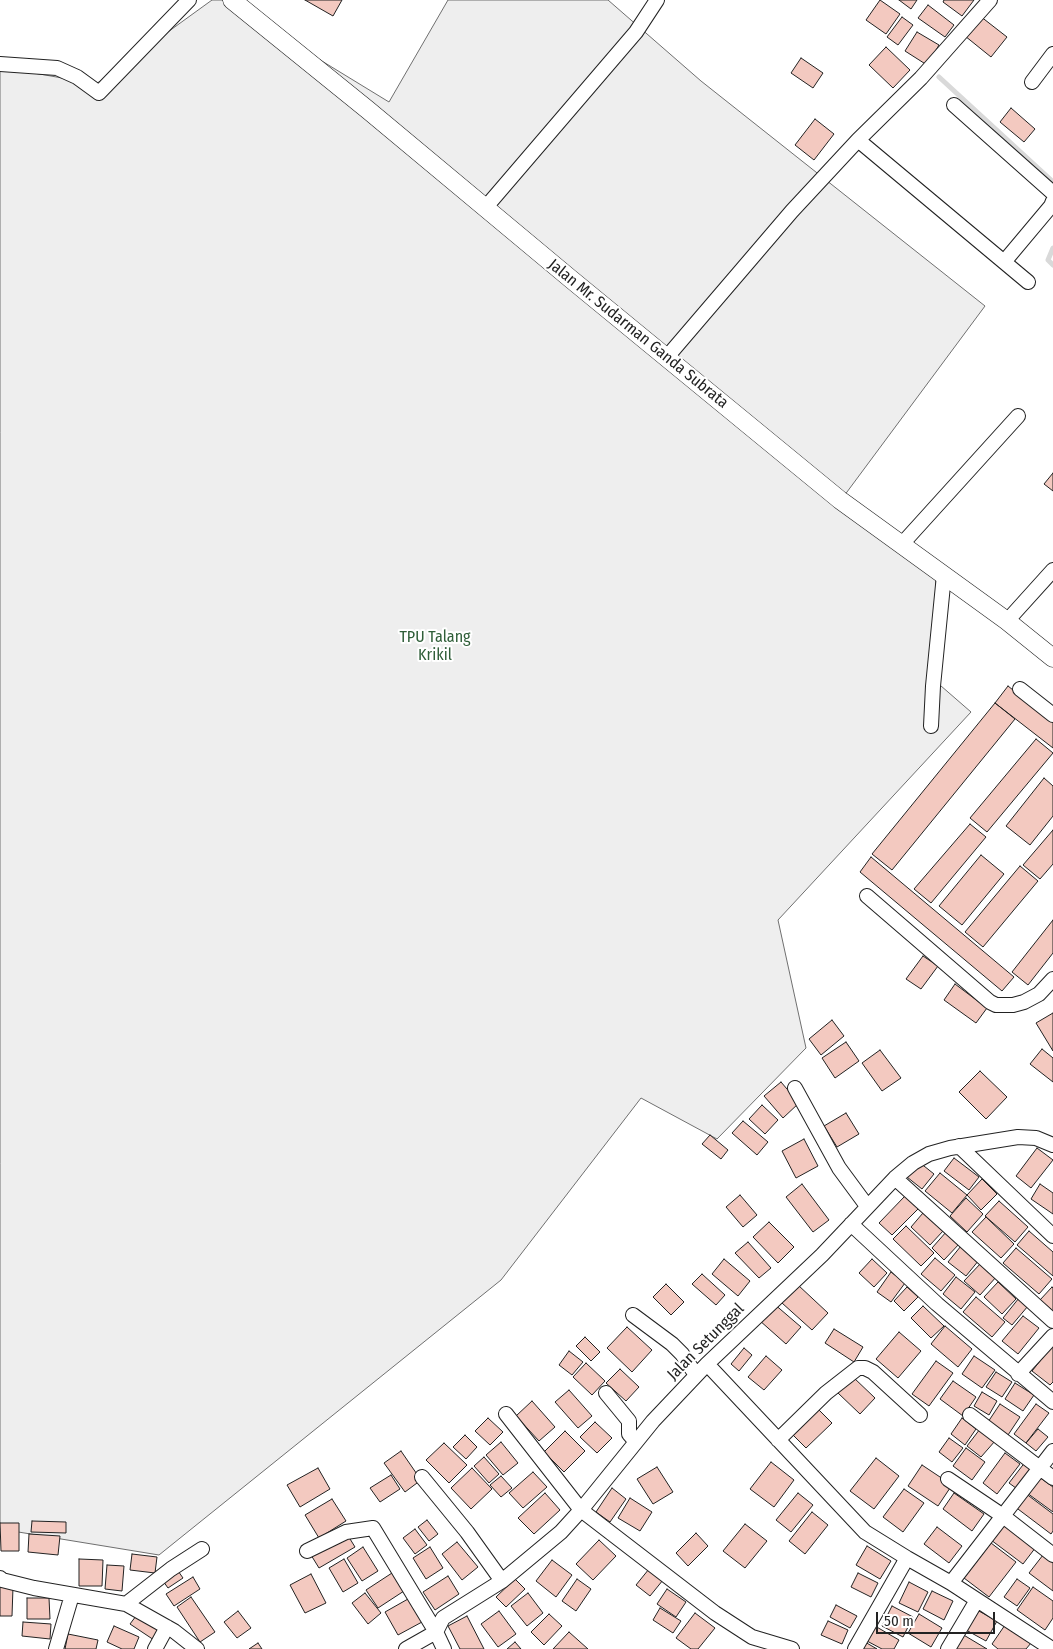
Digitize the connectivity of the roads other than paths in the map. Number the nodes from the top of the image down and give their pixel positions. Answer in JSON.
{"nodes":[{"id":1,"x":189,"y":0,"type":"edge"},
{"id":2,"x":232,"y":0,"type":"edge"},
{"id":3,"x":657,"y":0,"type":"edge"},
{"id":4,"x":990,"y":0,"type":"edge"},
{"id":5,"x":1053,"y":54,"type":"edge"},
{"id":6,"x":0,"y":64,"type":"edge"},
{"id":7,"x":1032,"y":82,"type":"dead end"},
{"id":8,"x":954,"y":105,"type":"dead end"},
{"id":9,"x":858,"y":140,"type":"junction"},
{"id":10,"x":1053,"y":193,"type":"edge"},
{"id":11,"x":1053,"y":201,"type":"edge"},
{"id":12,"x":486,"y":207,"type":"junction"},
{"id":13,"x":1004,"y":262,"type":"junction"},
{"id":14,"x":1028,"y":282,"type":"dead end"},
{"id":15,"x":667,"y":357,"type":"junction"},
{"id":16,"x":1018,"y":416,"type":"dead end"},
{"id":17,"x":902,"y":544,"type":"junction"},
{"id":18,"x":1053,"y":570,"type":"edge"},
{"id":19,"x":944,"y":575,"type":"junction"},
{"id":20,"x":1007,"y":621,"type":"junction"},
{"id":21,"x":1053,"y":658,"type":"edge"},
{"id":22,"x":1020,"y":689,"type":"dead end"},
{"id":23,"x":1053,"y":715,"type":"edge"},
{"id":24,"x":931,"y":726,"type":"dead end"},
{"id":25,"x":867,"y":896,"type":"dead end"},
{"id":26,"x":1053,"y":979,"type":"edge"},
{"id":27,"x":795,"y":1088,"type":"dead end"},
{"id":28,"x":1053,"y":1134,"type":"edge"},
{"id":29,"x":1036,"y":1138,"type":"junction"},
{"id":30,"x":1053,"y":1145,"type":"edge"},
{"id":31,"x":958,"y":1146,"type":"junction"},
{"id":32,"x":896,"y":1178,"type":"junction"},
{"id":33,"x":867,"y":1206,"type":"junction"},
{"id":34,"x":852,"y":1224,"type":"junction"},
{"id":35,"x":1053,"y":1236,"type":"edge"},
{"id":36,"x":633,"y":1315,"type":"dead end"},
{"id":37,"x":1053,"y":1321,"type":"edge"},
{"id":38,"x":1053,"y":1336,"type":"edge"},
{"id":39,"x":707,"y":1364,"type":"junction"},
{"id":40,"x":1018,"y":1374,"type":"junction"},
{"id":41,"x":696,"y":1375,"type":"junction"},
{"id":42,"x":606,"y":1393,"type":"dead end"},
{"id":43,"x":1053,"y":1402,"type":"edge"},
{"id":44,"x":506,"y":1414,"type":"dead end"},
{"id":45,"x":920,"y":1415,"type":"dead end"},
{"id":46,"x":970,"y":1415,"type":"dead end"},
{"id":47,"x":778,"y":1440,"type":"junction"},
{"id":48,"x":636,"y":1442,"type":"junction"},
{"id":49,"x":1053,"y":1451,"type":"edge"},
{"id":50,"x":1040,"y":1468,"type":"junction"},
{"id":51,"x":422,"y":1477,"type":"dead end"},
{"id":52,"x":1053,"y":1478,"type":"edge"},
{"id":53,"x":948,"y":1479,"type":"dead end"},
{"id":54,"x":582,"y":1510,"type":"junction"},
{"id":55,"x":1003,"y":1516,"type":"junction"},
{"id":56,"x":202,"y":1550,"type":"dead end"},
{"id":57,"x":307,"y":1551,"type":"dead end"},
{"id":58,"x":1053,"y":1555,"type":"edge"},
{"id":59,"x":906,"y":1558,"type":"junction"},
{"id":60,"x":0,"y":1578,"type":"edge"},
{"id":61,"x":502,"y":1581,"type":"junction"},
{"id":62,"x":951,"y":1583,"type":"junction"},
{"id":63,"x":72,"y":1595,"type":"junction"},
{"id":64,"x":977,"y":1600,"type":"junction"},
{"id":65,"x":126,"y":1604,"type":"junction"},
{"id":66,"x":167,"y":1627,"type":"junction"},
{"id":67,"x":436,"y":1632,"type":"junction"},
{"id":68,"x":1043,"y":1647,"type":"edge"},
{"id":69,"x":56,"y":1649,"type":"edge"},
{"id":70,"x":154,"y":1649,"type":"edge"},
{"id":71,"x":197,"y":1649,"type":"edge"},
{"id":72,"x":406,"y":1649,"type":"edge"},
{"id":73,"x":444,"y":1649,"type":"edge"},
{"id":74,"x":792,"y":1649,"type":"edge"},
{"id":75,"x":855,"y":1649,"type":"edge"},
{"id":76,"x":948,"y":1649,"type":"edge"}],
"edges":[{"from":1,"to":6,"type":"street"},
{"from":2,"to":12,"type":"street","name":"Jalan Mr. Sudarman Ganda Subrata"},
{"from":3,"to":12,"type":"street"},
{"from":4,"to":9,"type":"street"},
{"from":5,"to":7,"type":"street"},
{"from":8,"to":10,"type":"street"},
{"from":9,"to":13,"type":"street"},
{"from":9,"to":15,"type":"street"},
{"from":11,"to":13,"type":"street"},
{"from":12,"to":15,"type":"street","name":"Jalan Mr. Sudarman Ganda Subrata"},
{"from":13,"to":14,"type":"street"},
{"from":15,"to":17,"type":"street","name":"Jalan Mr. Sudarman Ganda Subrata"},
{"from":16,"to":17,"type":"street"},
{"from":17,"to":19,"type":"street","name":"Jalan Mr. Sudarman Ganda Subrata"},
{"from":18,"to":20,"type":"street"},
{"from":19,"to":20,"type":"street","name":"Jalan Mr. Sudarman Ganda Subrata"},
{"from":19,"to":24,"type":"street"},
{"from":20,"to":21,"type":"street","name":"Jalan Mr. Sudarman Ganda Subrata"},
{"from":22,"to":23,"type":"street"},
{"from":25,"to":26,"type":"street"},
{"from":27,"to":33,"type":"street"},
{"from":28,"to":29,"type":"street"},
{"from":29,"to":30,"type":"street","name":"Jalan Setunggal"},
{"from":29,"to":31,"type":"street","name":"Jalan Setunggal"},
{"from":31,"to":32,"type":"street","name":"Jalan Setunggal"},
{"from":31,"to":35,"type":"street"},
{"from":32,"to":33,"type":"street","name":"Jalan Setunggal"},
{"from":32,"to":37,"type":"street"},
{"from":33,"to":34,"type":"street","name":"Jalan Setunggal"},
{"from":34,"to":39,"type":"street","name":"Jalan Setunggal"},
{"from":34,"to":40,"type":"street"},
{"from":36,"to":41,"type":"street"},
{"from":38,"to":40,"type":"street"},
{"from":39,"to":41,"type":"street","name":"Jalan Setunggal"},
{"from":39,"to":47,"type":"street"},
{"from":40,"to":43,"type":"street"},
{"from":41,"to":48,"type":"street","name":"Jalan Setunggal"},
{"from":42,"to":48,"type":"street"},
{"from":44,"to":54,"type":"street"},
{"from":45,"to":47,"type":"street"},
{"from":46,"to":50,"type":"street"},
{"from":47,"to":59,"type":"street"},
{"from":48,"to":54,"type":"street","name":"Jalan Setunggal"},
{"from":49,"to":50,"type":"street"},
{"from":50,"to":52,"type":"street"},
{"from":50,"to":55,"type":"street"},
{"from":51,"to":61,"type":"street"},
{"from":53,"to":55,"type":"street"},
{"from":54,"to":61,"type":"street","name":"Jalan Setunggal"},
{"from":54,"to":74,"type":"street"},
{"from":55,"to":58,"type":"street"},
{"from":55,"to":62,"type":"street"},
{"from":56,"to":65,"type":"street"},
{"from":57,"to":67,"type":"street"},
{"from":59,"to":62,"type":"street"},
{"from":59,"to":75,"type":"street"},
{"from":60,"to":63,"type":"street"},
{"from":61,"to":67,"type":"street","name":"Jalan Setunggal"},
{"from":62,"to":64,"type":"street"},
{"from":63,"to":65,"type":"street"},
{"from":63,"to":69,"type":"street"},
{"from":64,"to":68,"type":"street"},
{"from":64,"to":76,"type":"street"},
{"from":65,"to":66,"type":"street"},
{"from":66,"to":70,"type":"street"},
{"from":66,"to":71,"type":"street"},
{"from":67,"to":72,"type":"street"},
{"from":67,"to":73,"type":"street"}]}
